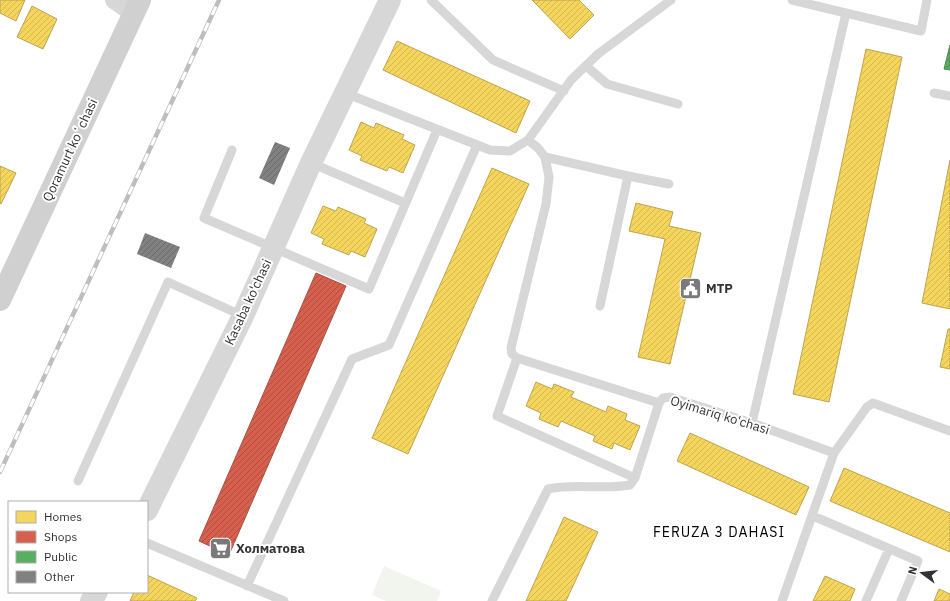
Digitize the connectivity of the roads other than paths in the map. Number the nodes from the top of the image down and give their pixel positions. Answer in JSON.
{"nodes":[{"id":1,"x":390,"y":0,"type":"edge"},
{"id":2,"x":431,"y":0,"type":"edge"},
{"id":3,"x":671,"y":0,"type":"edge"},
{"id":4,"x":792,"y":0,"type":"edge"},
{"id":5,"x":927,"y":0,"type":"edge"},
{"id":6,"x":128,"y":2,"type":"edge"},
{"id":7,"x":846,"y":13,"type":"junction"},
{"id":8,"x":586,"y":66,"type":"junction"},
{"id":9,"x":564,"y":91,"type":"junction"},
{"id":10,"x":344,"y":93,"type":"junction"},
{"id":11,"x":934,"y":93,"type":"dead end"},
{"id":12,"x":950,"y":96,"type":"edge"},
{"id":13,"x":678,"y":104,"type":"dead end"},
{"id":14,"x":437,"y":130,"type":"junction"},
{"id":15,"x":528,"y":140,"type":"junction"},
{"id":16,"x":477,"y":145,"type":"junction"},
{"id":17,"x":232,"y":150,"type":"dead end"},
{"id":18,"x":545,"y":157,"type":"junction"},
{"id":19,"x":311,"y":163,"type":"junction"},
{"id":20,"x":628,"y":176,"type":"junction"},
{"id":21,"x":669,"y":184,"type":"dead end"},
{"id":22,"x":405,"y":204,"type":"junction"},
{"id":23,"x":273,"y":247,"type":"junction"},
{"id":24,"x":0,"y":282,"type":"edge"},
{"id":25,"x":0,"y":300,"type":"edge"},
{"id":26,"x":600,"y":306,"type":"dead end"},
{"id":27,"x":243,"y":316,"type":"junction"},
{"id":28,"x":517,"y":358,"type":"junction"},
{"id":29,"x":659,"y":403,"type":"junction"},
{"id":30,"x":752,"y":423,"type":"junction"},
{"id":31,"x":950,"y":431,"type":"edge"},
{"id":32,"x":834,"y":453,"type":"junction"},
{"id":33,"x":635,"y":478,"type":"junction"},
{"id":34,"x":78,"y":481,"type":"dead end"},
{"id":35,"x":148,"y":508,"type":"edge"},
{"id":36,"x":813,"y":516,"type":"junction"},
{"id":37,"x":148,"y":543,"type":"edge"},
{"id":38,"x":889,"y":549,"type":"junction"},
{"id":39,"x":247,"y":586,"type":"junction"},
{"id":40,"x":284,"y":601,"type":"edge"},
{"id":41,"x":492,"y":601,"type":"edge"},
{"id":42,"x":782,"y":601,"type":"edge"},
{"id":43,"x":866,"y":601,"type":"edge"},
{"id":44,"x":901,"y":601,"type":"edge"}],
"edges":[{"from":1,"to":10,"type":"street","name":"Kasaba ko'chasi"},
{"from":2,"to":9,"type":"lane"},
{"from":3,"to":8,"type":"lane"},
{"from":4,"to":7,"type":"lane"},
{"from":5,"to":7,"type":"lane"},
{"from":6,"to":24,"type":"main road","name":"Qoramurt koʻchasi"},
{"from":6,"to":25,"type":"main road","name":"Qoramurt koʻchasi"},
{"from":7,"to":30,"type":"lane"},
{"from":8,"to":9,"type":"lane"},
{"from":8,"to":13,"type":"lane"},
{"from":9,"to":15,"type":"lane"},
{"from":10,"to":14,"type":"lane"},
{"from":10,"to":19,"type":"street","name":"Kasaba ko'chasi"},
{"from":11,"to":12,"type":"lane"},
{"from":14,"to":16,"type":"lane"},
{"from":14,"to":22,"type":"lane"},
{"from":15,"to":16,"type":"lane"},
{"from":15,"to":18,"type":"lane"},
{"from":16,"to":39,"type":"lane"},
{"from":17,"to":23,"type":"lane"},
{"from":18,"to":20,"type":"lane"},
{"from":18,"to":28,"type":"lane"},
{"from":19,"to":22,"type":"lane"},
{"from":19,"to":23,"type":"street","name":"Kasaba ko'chasi"},
{"from":20,"to":21,"type":"lane"},
{"from":20,"to":26,"type":"lane"},
{"from":22,"to":23,"type":"lane"},
{"from":23,"to":27,"type":"street","name":"Kasaba ko'chasi"},
{"from":27,"to":34,"type":"lane"},
{"from":27,"to":35,"type":"street","name":"Kasaba ko'chasi"},
{"from":28,"to":29,"type":"lane"},
{"from":28,"to":33,"type":"lane"},
{"from":29,"to":30,"type":"lane","name":"Oyimariq ko'chasi"},
{"from":29,"to":33,"type":"lane","name":"Oyimariq ko'chasi"},
{"from":30,"to":32,"type":"lane","name":"Oyimariq ko'chasi"},
{"from":31,"to":32,"type":"lane"},
{"from":32,"to":36,"type":"lane"},
{"from":33,"to":41,"type":"lane"},
{"from":36,"to":38,"type":"lane"},
{"from":36,"to":42,"type":"lane"},
{"from":37,"to":39,"type":"lane"},
{"from":38,"to":43,"type":"lane"},
{"from":38,"to":44,"type":"lane"},
{"from":39,"to":40,"type":"lane"}]}
